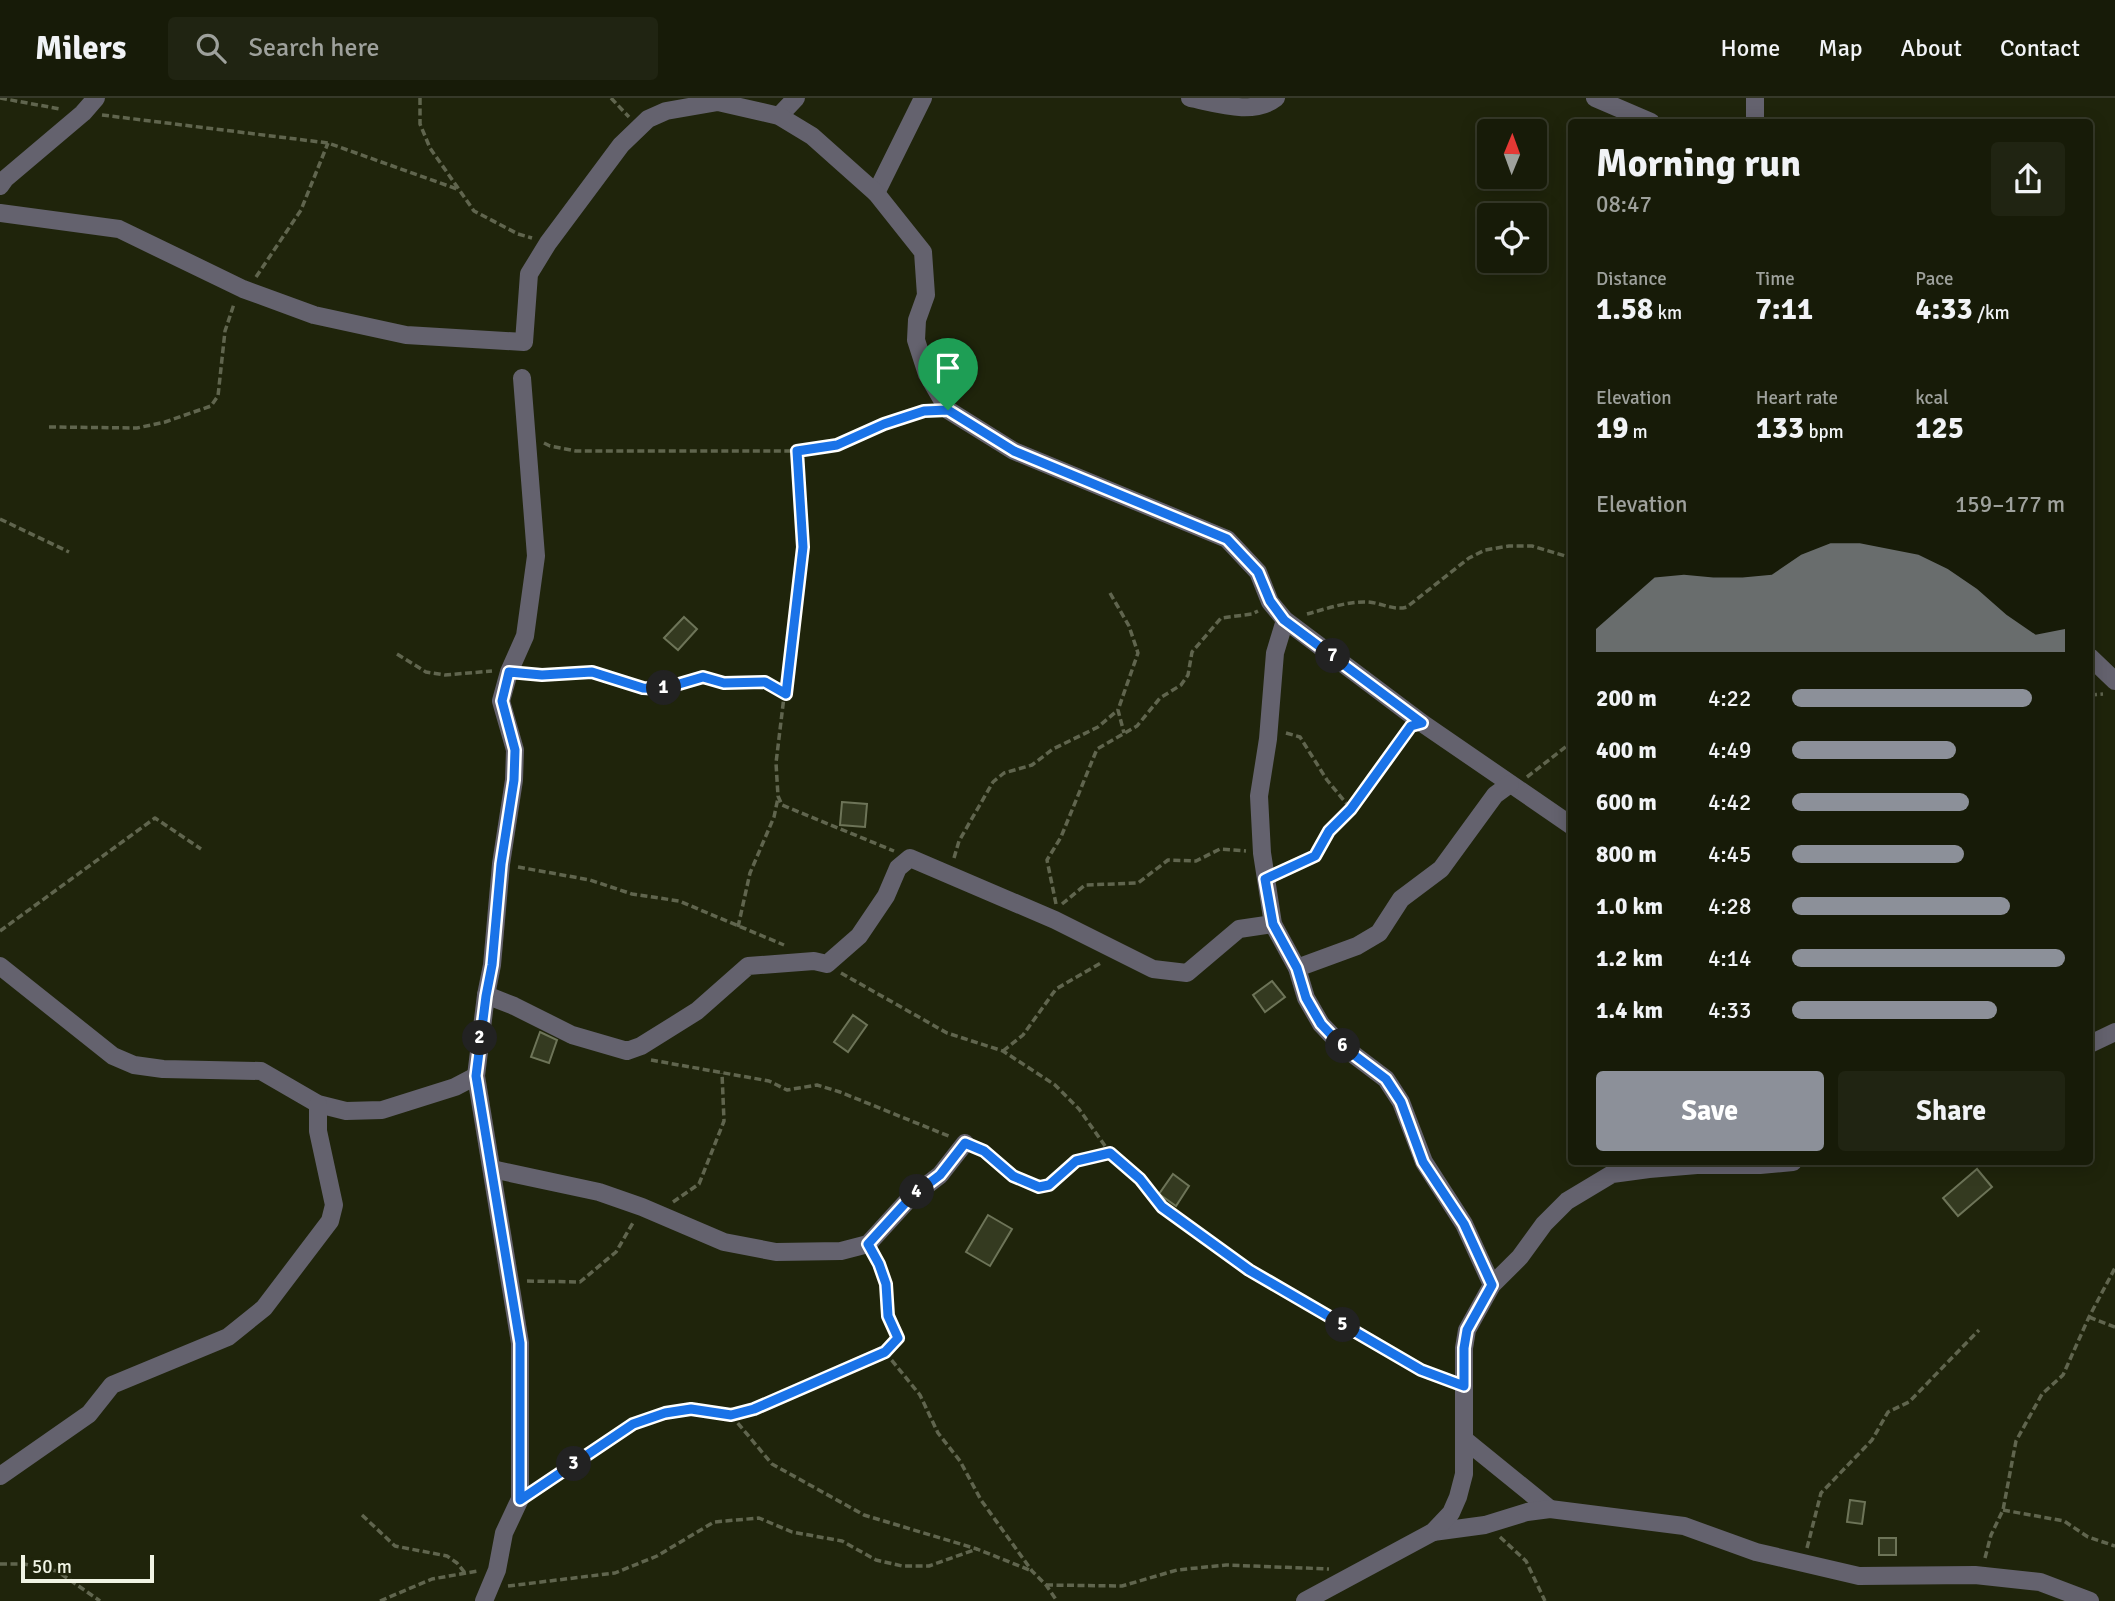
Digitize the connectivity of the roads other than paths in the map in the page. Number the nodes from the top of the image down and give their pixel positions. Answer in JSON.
{"nodes":[{"id":1,"x":96,"y":98,"type":"edge"},
{"id":2,"x":796,"y":98,"type":"edge"},
{"id":3,"x":923,"y":98,"type":"edge"},
{"id":4,"x":1190,"y":98,"type":"edge"},
{"id":5,"x":1276,"y":98,"type":"edge"},
{"id":6,"x":1595,"y":98,"type":"edge"},
{"id":7,"x":1755,"y":98,"type":"edge"},
{"id":8,"x":779,"y":116,"type":"junction"},
{"id":9,"x":1644,"y":119,"type":"edge"},
{"id":10,"x":1755,"y":119,"type":"edge"},
{"id":11,"x":0,"y":186,"type":"edge"},
{"id":12,"x":876,"y":194,"type":"junction"},
{"id":13,"x":0,"y":213,"type":"edge"},
{"id":14,"x":522,"y":378,"type":"dead end"},
{"id":15,"x":1284,"y":620,"type":"junction"},
{"id":16,"x":2093,"y":660,"type":"edge"},
{"id":17,"x":2115,"y":681,"type":"edge"},
{"id":18,"x":1512,"y":786,"type":"junction"},
{"id":19,"x":1568,"y":823,"type":"edge"},
{"id":20,"x":1273,"y":924,"type":"junction"},
{"id":21,"x":0,"y":966,"type":"edge"},
{"id":22,"x":1297,"y":968,"type":"junction"},
{"id":23,"x":486,"y":996,"type":"junction"},
{"id":24,"x":2115,"y":1032,"type":"edge"},
{"id":25,"x":2093,"y":1043,"type":"edge"},
{"id":26,"x":476,"y":1076,"type":"junction"},
{"id":27,"x":318,"y":1104,"type":"junction"},
{"id":28,"x":965,"y":1143,"type":"road end"},
{"id":29,"x":1710,"y":1165,"type":"edge"},
{"id":30,"x":492,"y":1169,"type":"junction"},
{"id":31,"x":1492,"y":1285,"type":"junction"},
{"id":32,"x":1465,"y":1440,"type":"junction"},
{"id":33,"x":0,"y":1476,"type":"edge"},
{"id":34,"x":1550,"y":1509,"type":"junction"},
{"id":35,"x":1433,"y":1532,"type":"junction"},
{"id":36,"x":486,"y":1595,"type":"edge"},
{"id":37,"x":1306,"y":1601,"type":"edge"},
{"id":38,"x":2090,"y":1601,"type":"edge"}],
"edges":[{"from":1,"to":11,"type":"street"},
{"from":2,"to":8,"type":"street"},
{"from":3,"to":12,"type":"street"},
{"from":4,"to":5,"type":"street"},
{"from":6,"to":9,"type":"street"},
{"from":7,"to":10,"type":"street"},
{"from":8,"to":12,"type":"street"},
{"from":8,"to":13,"type":"street"},
{"from":12,"to":15,"type":"street"},
{"from":14,"to":23,"type":"street"},
{"from":15,"to":18,"type":"street"},
{"from":15,"to":20,"type":"street"},
{"from":16,"to":17,"type":"street"},
{"from":18,"to":19,"type":"street"},
{"from":18,"to":22,"type":"street"},
{"from":20,"to":22,"type":"street"},
{"from":20,"to":23,"type":"street"},
{"from":21,"to":27,"type":"street"},
{"from":22,"to":31,"type":"street"},
{"from":23,"to":26,"type":"street"},
{"from":24,"to":25,"type":"street"},
{"from":26,"to":27,"type":"street"},
{"from":26,"to":30,"type":"street"},
{"from":27,"to":33,"type":"street"},
{"from":28,"to":30,"type":"street"},
{"from":29,"to":31,"type":"street"},
{"from":30,"to":36,"type":"street"},
{"from":31,"to":32,"type":"street"},
{"from":32,"to":34,"type":"street"},
{"from":32,"to":35,"type":"street"},
{"from":34,"to":35,"type":"street"},
{"from":34,"to":38,"type":"street"},
{"from":35,"to":37,"type":"street"}]}
